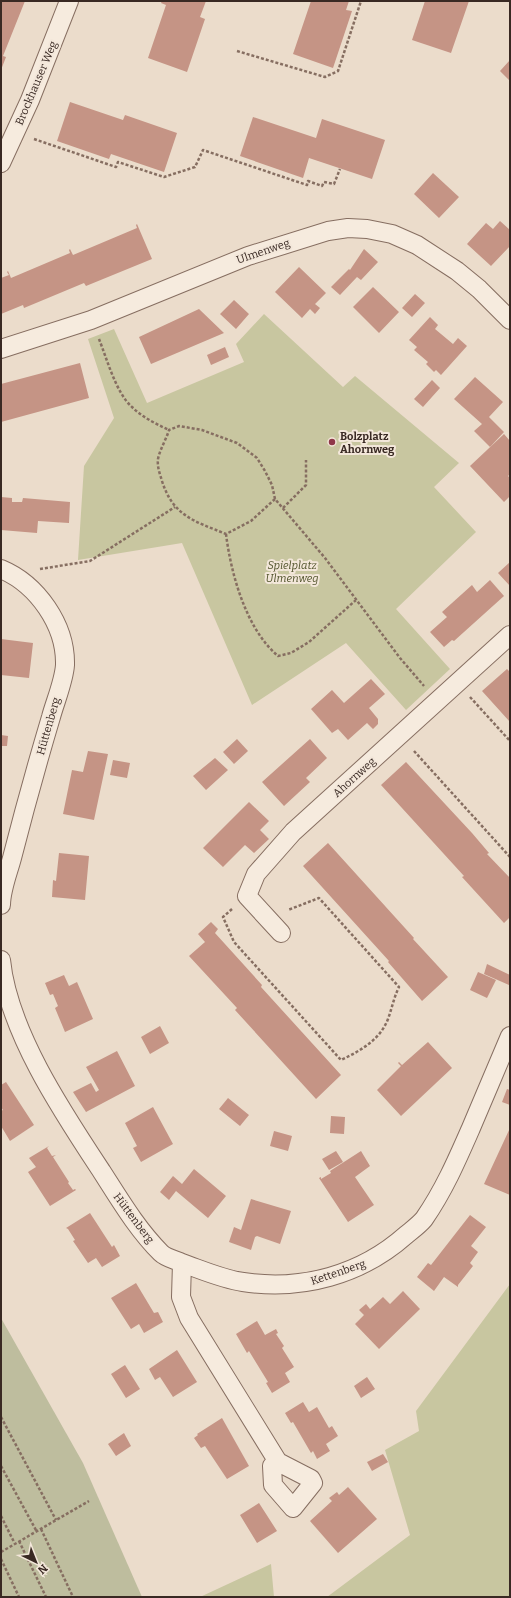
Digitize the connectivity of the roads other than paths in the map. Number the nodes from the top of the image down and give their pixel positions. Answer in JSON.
{"nodes":[{"id":1,"x":69,"y":1,"type":"edge"},
{"id":2,"x":1,"y":163,"type":"edge"},
{"id":3,"x":510,"y":320,"type":"edge"},
{"id":4,"x":1,"y":349,"type":"edge"},
{"id":5,"x":1,"y":569,"type":"edge"},
{"id":6,"x":510,"y":635,"type":"edge"},
{"id":7,"x":1,"y":905,"type":"edge"},
{"id":8,"x":281,"y":933,"type":"dead end"},
{"id":9,"x":1,"y":960,"type":"edge"},
{"id":10,"x":510,"y":1036,"type":"edge"},
{"id":11,"x":182,"y":1263,"type":"junction"},
{"id":12,"x":278,"y":1462,"type":"dead end"}],
"edges":[{"from":1,"to":2,"type":"street","name":"Brockhauser Weg"},
{"from":3,"to":4,"type":"street","name":"Ulmenweg"},
{"from":5,"to":7,"type":"street","name":"Hüttenberg"},
{"from":6,"to":8,"type":"street","name":"Ahornweg"},
{"from":9,"to":11,"type":"street","name":"Hüttenberg"},
{"from":10,"to":11,"type":"street","name":"Kettenberg"},
{"from":11,"to":12,"type":"street"}]}
